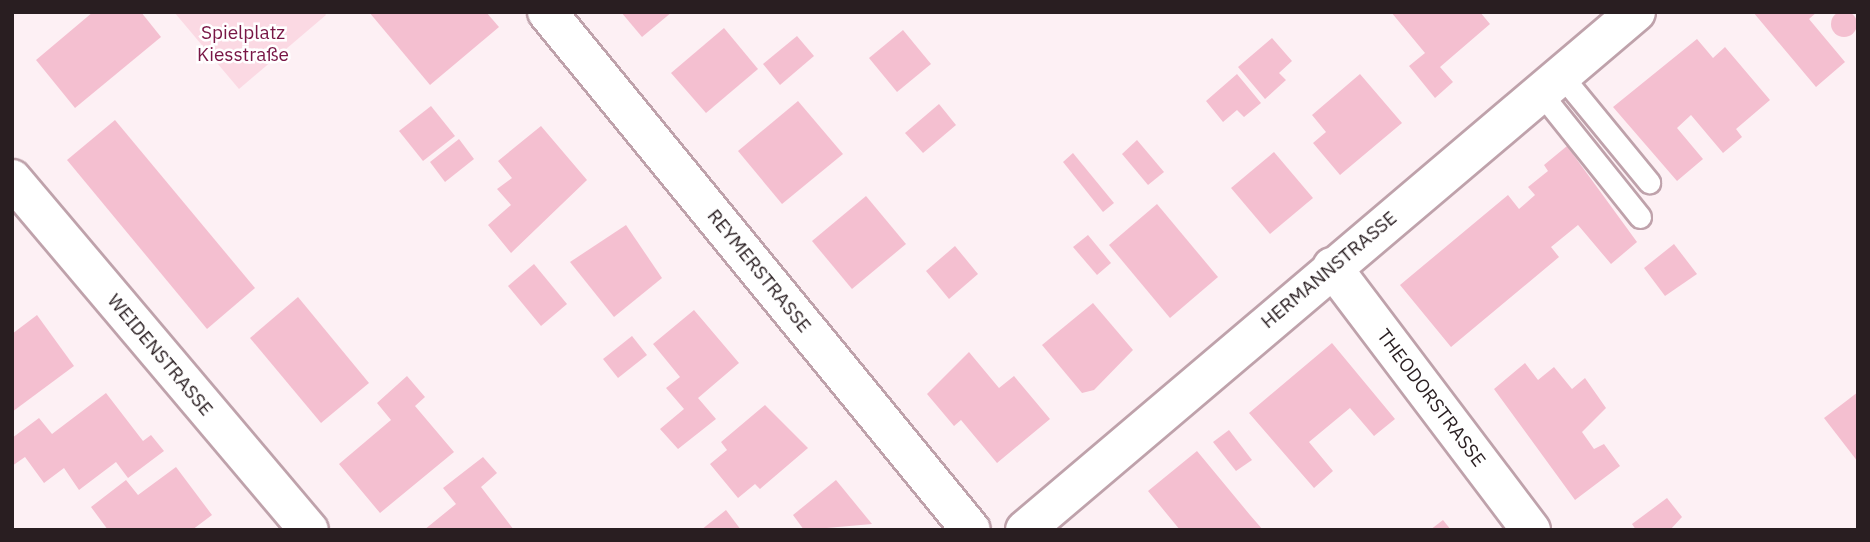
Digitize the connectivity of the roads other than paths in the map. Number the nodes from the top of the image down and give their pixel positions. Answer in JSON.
{"nodes":[{"id":1,"x":547,"y":12,"type":"edge"},
{"id":2,"x":1636,"y":12,"type":"edge"},
{"id":3,"x":1550,"y":83,"type":"junction"},
{"id":4,"x":12,"y":179,"type":"edge"},
{"id":5,"x":1649,"y":182,"type":"dead end"},
{"id":6,"x":1640,"y":217,"type":"dead end"},
{"id":7,"x":1332,"y":267,"type":"junction"},
{"id":8,"x":309,"y":530,"type":"edge"},
{"id":9,"x":971,"y":530,"type":"edge"},
{"id":10,"x":1025,"y":530,"type":"edge"},
{"id":11,"x":1531,"y":530,"type":"edge"}],
"edges":[{"from":1,"to":9,"type":"street","name":"REYMERSTRASSE"},
{"from":2,"to":3,"type":"street","name":"HERMANNSTRASSE"},
{"from":3,"to":5,"type":"lane"},
{"from":3,"to":6,"type":"lane"},
{"from":3,"to":7,"type":"street","name":"HERMANNSTRASSE"},
{"from":4,"to":8,"type":"street","name":"WEIDENSTRASSE"},
{"from":7,"to":10,"type":"street","name":"HERMANNSTRASSE"},
{"from":7,"to":11,"type":"street","name":"THEODORSTRASSE"}]}
